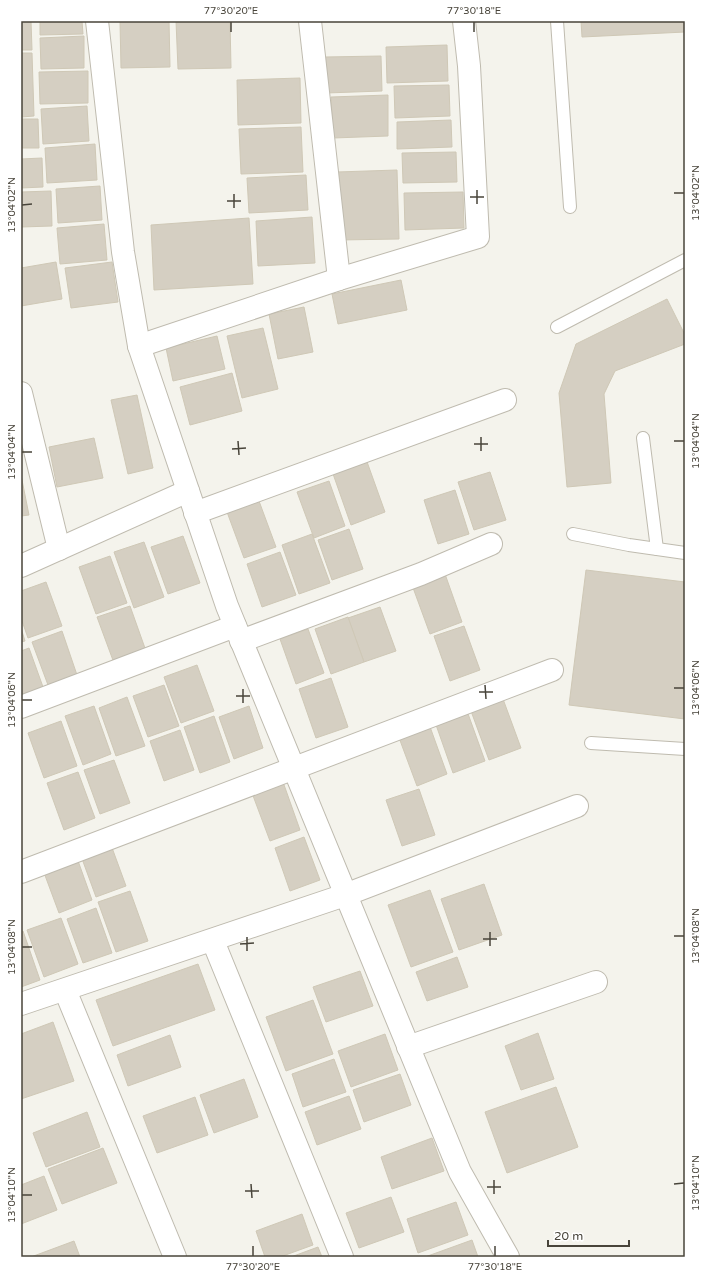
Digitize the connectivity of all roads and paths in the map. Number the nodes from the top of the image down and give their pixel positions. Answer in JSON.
{"nodes":[{"id":1,"x":97,"y":21,"type":"edge"},
{"id":2,"x":310,"y":21,"type":"edge"},
{"id":3,"x":464,"y":21,"type":"edge"},
{"id":4,"x":557,"y":21,"type":"edge"},
{"id":5,"x":570,"y":207,"type":"dead end"},
{"id":6,"x":685,"y":260,"type":"edge"},
{"id":7,"x":339,"y":279,"type":"junction"},
{"id":8,"x":557,"y":327,"type":"dead end"},
{"id":9,"x":139,"y":346,"type":"junction"},
{"id":10,"x":21,"y":393,"type":"edge"},
{"id":11,"x":505,"y":400,"type":"dead end"},
{"id":12,"x":643,"y":438,"type":"dead end"},
{"id":13,"x":188,"y":491,"type":"junction"},
{"id":14,"x":195,"y":513,"type":"junction"},
{"id":15,"x":573,"y":534,"type":"dead end"},
{"id":16,"x":491,"y":544,"type":"dead end"},
{"id":17,"x":59,"y":549,"type":"junction"},
{"id":18,"x":657,"y":549,"type":"junction"},
{"id":19,"x":685,"y":553,"type":"edge"},
{"id":20,"x":21,"y":566,"type":"edge"},
{"id":21,"x":238,"y":634,"type":"junction"},
{"id":22,"x":552,"y":670,"type":"dead end"},
{"id":23,"x":21,"y":707,"type":"edge"},
{"id":24,"x":591,"y":743,"type":"dead end"},
{"id":25,"x":685,"y":748,"type":"edge"},
{"id":26,"x":293,"y":768,"type":"junction"},
{"id":27,"x":577,"y":806,"type":"dead end"},
{"id":28,"x":21,"y":872,"type":"edge"},
{"id":29,"x":345,"y":895,"type":"junction"},
{"id":30,"x":213,"y":941,"type":"junction"},
{"id":31,"x":596,"y":982,"type":"dead end"},
{"id":32,"x":65,"y":990,"type":"junction"},
{"id":33,"x":21,"y":1004,"type":"edge"},
{"id":34,"x":408,"y":1047,"type":"junction"},
{"id":35,"x":174,"y":1257,"type":"edge"},
{"id":36,"x":342,"y":1257,"type":"edge"},
{"id":37,"x":508,"y":1257,"type":"edge"}],
"edges":[{"from":1,"to":9,"type":"street"},
{"from":2,"to":7,"type":"street"},
{"from":3,"to":7,"type":"street"},
{"from":4,"to":5,"type":"lane"},
{"from":6,"to":8,"type":"lane"},
{"from":7,"to":9,"type":"street"},
{"from":9,"to":13,"type":"street"},
{"from":10,"to":17,"type":"street"},
{"from":11,"to":14,"type":"street"},
{"from":12,"to":18,"type":"lane"},
{"from":13,"to":14,"type":"street"},
{"from":13,"to":17,"type":"street"},
{"from":14,"to":21,"type":"street"},
{"from":15,"to":18,"type":"lane"},
{"from":16,"to":21,"type":"street"},
{"from":17,"to":20,"type":"street"},
{"from":18,"to":19,"type":"lane"},
{"from":21,"to":23,"type":"street"},
{"from":21,"to":26,"type":"street"},
{"from":22,"to":26,"type":"street"},
{"from":24,"to":25,"type":"lane"},
{"from":26,"to":28,"type":"street"},
{"from":26,"to":29,"type":"street"},
{"from":27,"to":29,"type":"street"},
{"from":29,"to":30,"type":"street"},
{"from":29,"to":34,"type":"street"},
{"from":30,"to":32,"type":"street"},
{"from":30,"to":36,"type":"street"},
{"from":31,"to":34,"type":"street"},
{"from":32,"to":33,"type":"street"},
{"from":32,"to":35,"type":"street"},
{"from":34,"to":37,"type":"street"}]}
